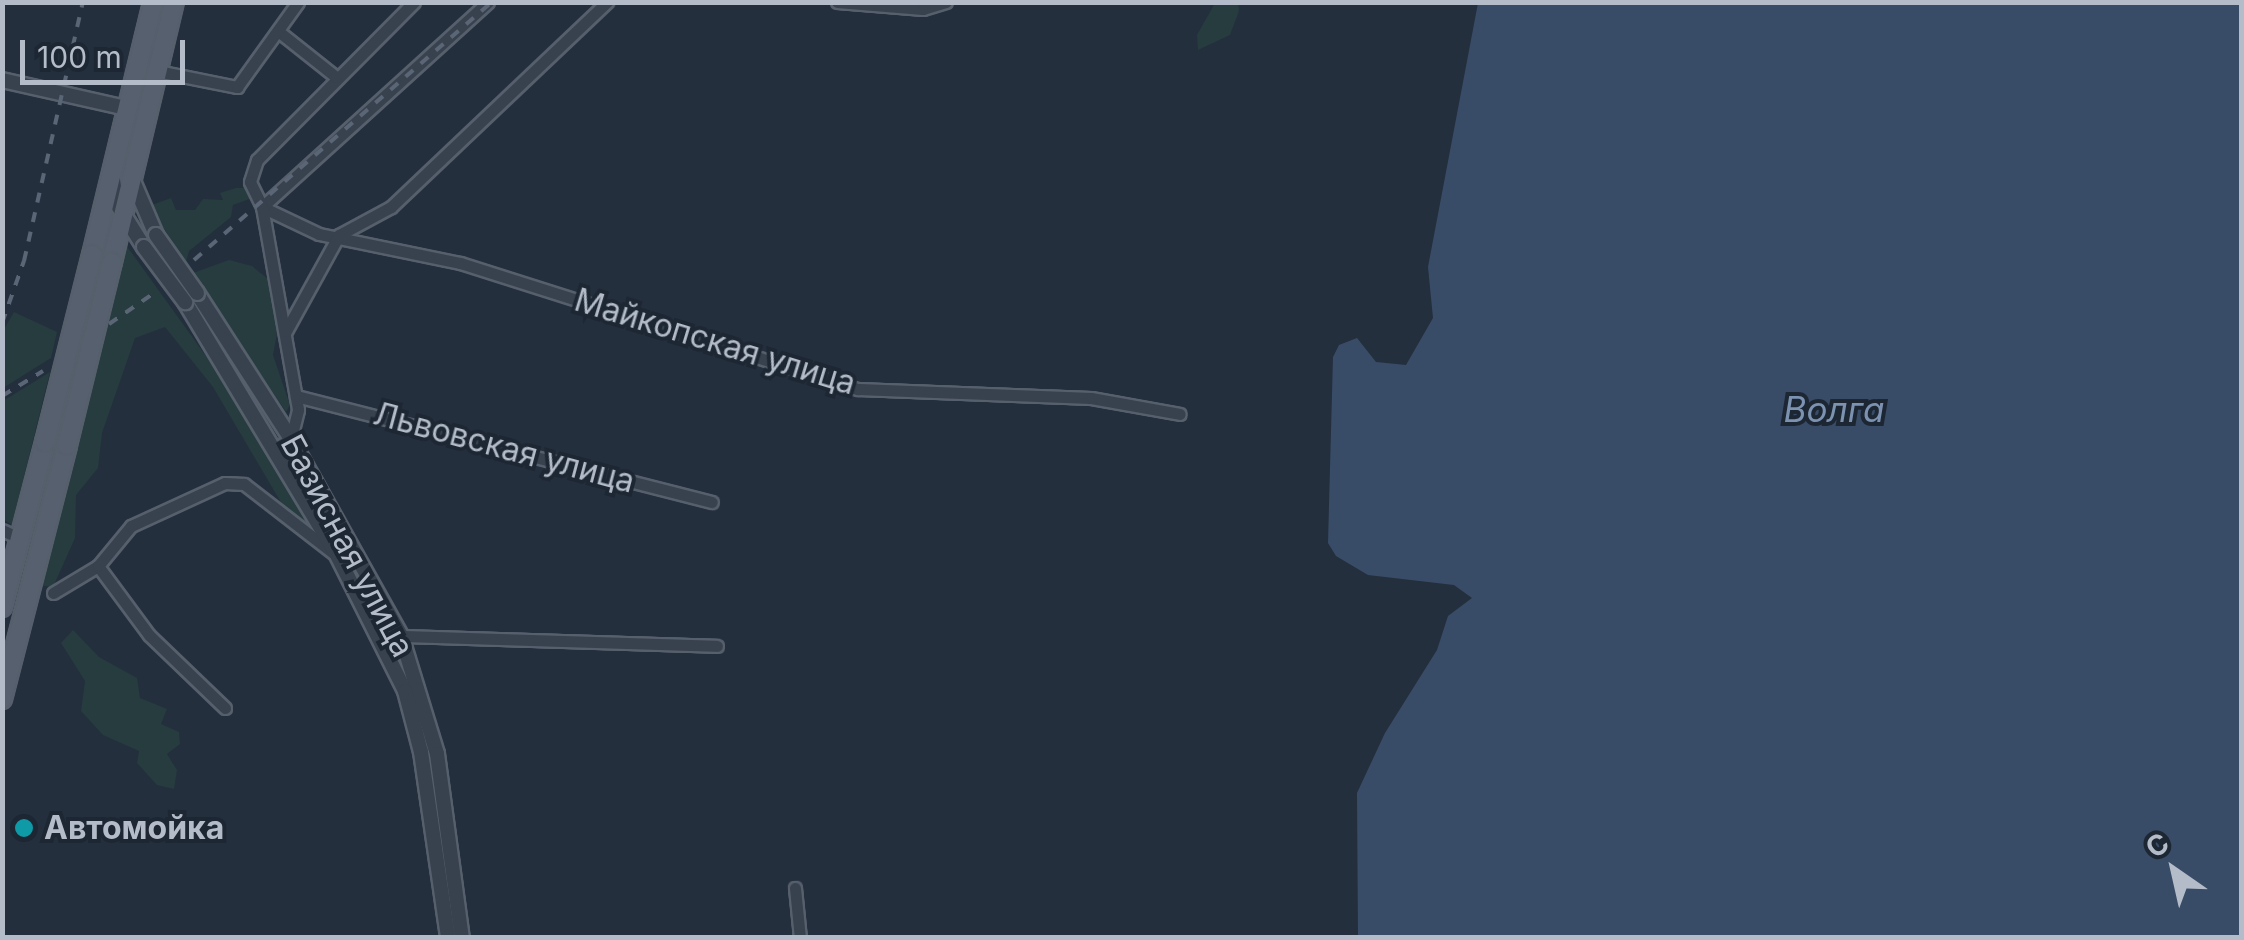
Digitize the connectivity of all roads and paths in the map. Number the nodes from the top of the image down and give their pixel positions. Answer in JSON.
{"nodes":[{"id":1,"x":152,"y":2,"type":"edge"},
{"id":2,"x":174,"y":2,"type":"edge"},
{"id":3,"x":298,"y":2,"type":"edge"},
{"id":4,"x":414,"y":2,"type":"edge"},
{"id":5,"x":488,"y":2,"type":"edge"},
{"id":6,"x":607,"y":2,"type":"edge"},
{"id":7,"x":837,"y":2,"type":"edge"},
{"id":8,"x":946,"y":2,"type":"edge"},
{"id":9,"x":278,"y":31,"type":"junction"},
{"id":10,"x":157,"y":71,"type":"junction"},
{"id":11,"x":336,"y":77,"type":"junction"},
{"id":12,"x":2,"y":80,"type":"edge"},
{"id":13,"x":126,"y":108,"type":"junction"},
{"id":14,"x":121,"y":204,"type":"junction"},
{"id":15,"x":262,"y":207,"type":"junction"},
{"id":16,"x":338,"y":235,"type":"junction"},
{"id":17,"x":116,"y":241,"type":"junction"},
{"id":18,"x":142,"y":243,"type":"junction"},
{"id":19,"x":191,"y":298,"type":"junction"},
{"id":20,"x":286,"y":331,"type":"junction"},
{"id":21,"x":296,"y":396,"type":"junction"},
{"id":22,"x":1180,"y":414,"type":"dead end"},
{"id":23,"x":292,"y":439,"type":"junction"},
{"id":24,"x":276,"y":448,"type":"junction"},
{"id":25,"x":712,"y":502,"type":"dead end"},
{"id":26,"x":2,"y":530,"type":"edge"},
{"id":27,"x":20,"y":538,"type":"junction"},
{"id":28,"x":338,"y":557,"type":"junction"},
{"id":29,"x":98,"y":566,"type":"junction"},
{"id":30,"x":53,"y":593,"type":"dead end"},
{"id":31,"x":2,"y":607,"type":"edge"},
{"id":32,"x":401,"y":636,"type":"junction"},
{"id":33,"x":717,"y":646,"type":"dead end"},
{"id":34,"x":2,"y":699,"type":"edge"},
{"id":35,"x":225,"y":708,"type":"dead end"},
{"id":36,"x":795,"y":888,"type":"dead end"},
{"id":37,"x":448,"y":938,"type":"edge"},
{"id":38,"x":462,"y":938,"type":"edge"},
{"id":39,"x":800,"y":938,"type":"edge"}],
"edges":[{"from":1,"to":13,"type":"main road"},
{"from":2,"to":10,"type":"main road"},
{"from":3,"to":9,"type":"street"},
{"from":4,"to":11,"type":"street"},
{"from":5,"to":15,"type":"street"},
{"from":6,"to":16,"type":"street"},
{"from":7,"to":8,"type":"street"},
{"from":9,"to":10,"type":"street"},
{"from":9,"to":11,"type":"street"},
{"from":10,"to":14,"type":"main road"},
{"from":11,"to":15,"type":"street"},
{"from":12,"to":13,"type":"street"},
{"from":13,"to":14,"type":"main road"},
{"from":14,"to":17,"type":"main road"},
{"from":14,"to":18,"type":"street"},
{"from":14,"to":19,"type":"street","bridge":true},
{"from":14,"to":27,"type":"main road","bridge":true},
{"from":15,"to":16,"type":"street","name":"Майкопская улица"},
{"from":15,"to":20,"type":"street"},
{"from":16,"to":20,"type":"street"},
{"from":16,"to":22,"type":"street","name":"Майкопская улица"},
{"from":17,"to":18,"type":"street"},
{"from":17,"to":34,"type":"main road","bridge":true},
{"from":18,"to":19,"type":"street","bridge":true},
{"from":19,"to":23,"type":"street","name":"Базисная улица"},
{"from":19,"to":24,"type":"street","name":"Базисная улица"},
{"from":20,"to":21,"type":"street"},
{"from":21,"to":23,"type":"street"},
{"from":21,"to":25,"type":"street","name":"Львовская улица"},
{"from":23,"to":24,"type":"street"},
{"from":23,"to":32,"type":"street","name":"Базисная улица"},
{"from":24,"to":28,"type":"street","name":"Базисная улица"},
{"from":26,"to":27,"type":"street"},
{"from":27,"to":31,"type":"main road"},
{"from":28,"to":29,"type":"street"},
{"from":28,"to":37,"type":"street","name":"Базисная улица"},
{"from":29,"to":30,"type":"street"},
{"from":29,"to":35,"type":"street"},
{"from":32,"to":33,"type":"street"},
{"from":32,"to":38,"type":"street","name":"Базисная улица"},
{"from":36,"to":39,"type":"street"}]}
